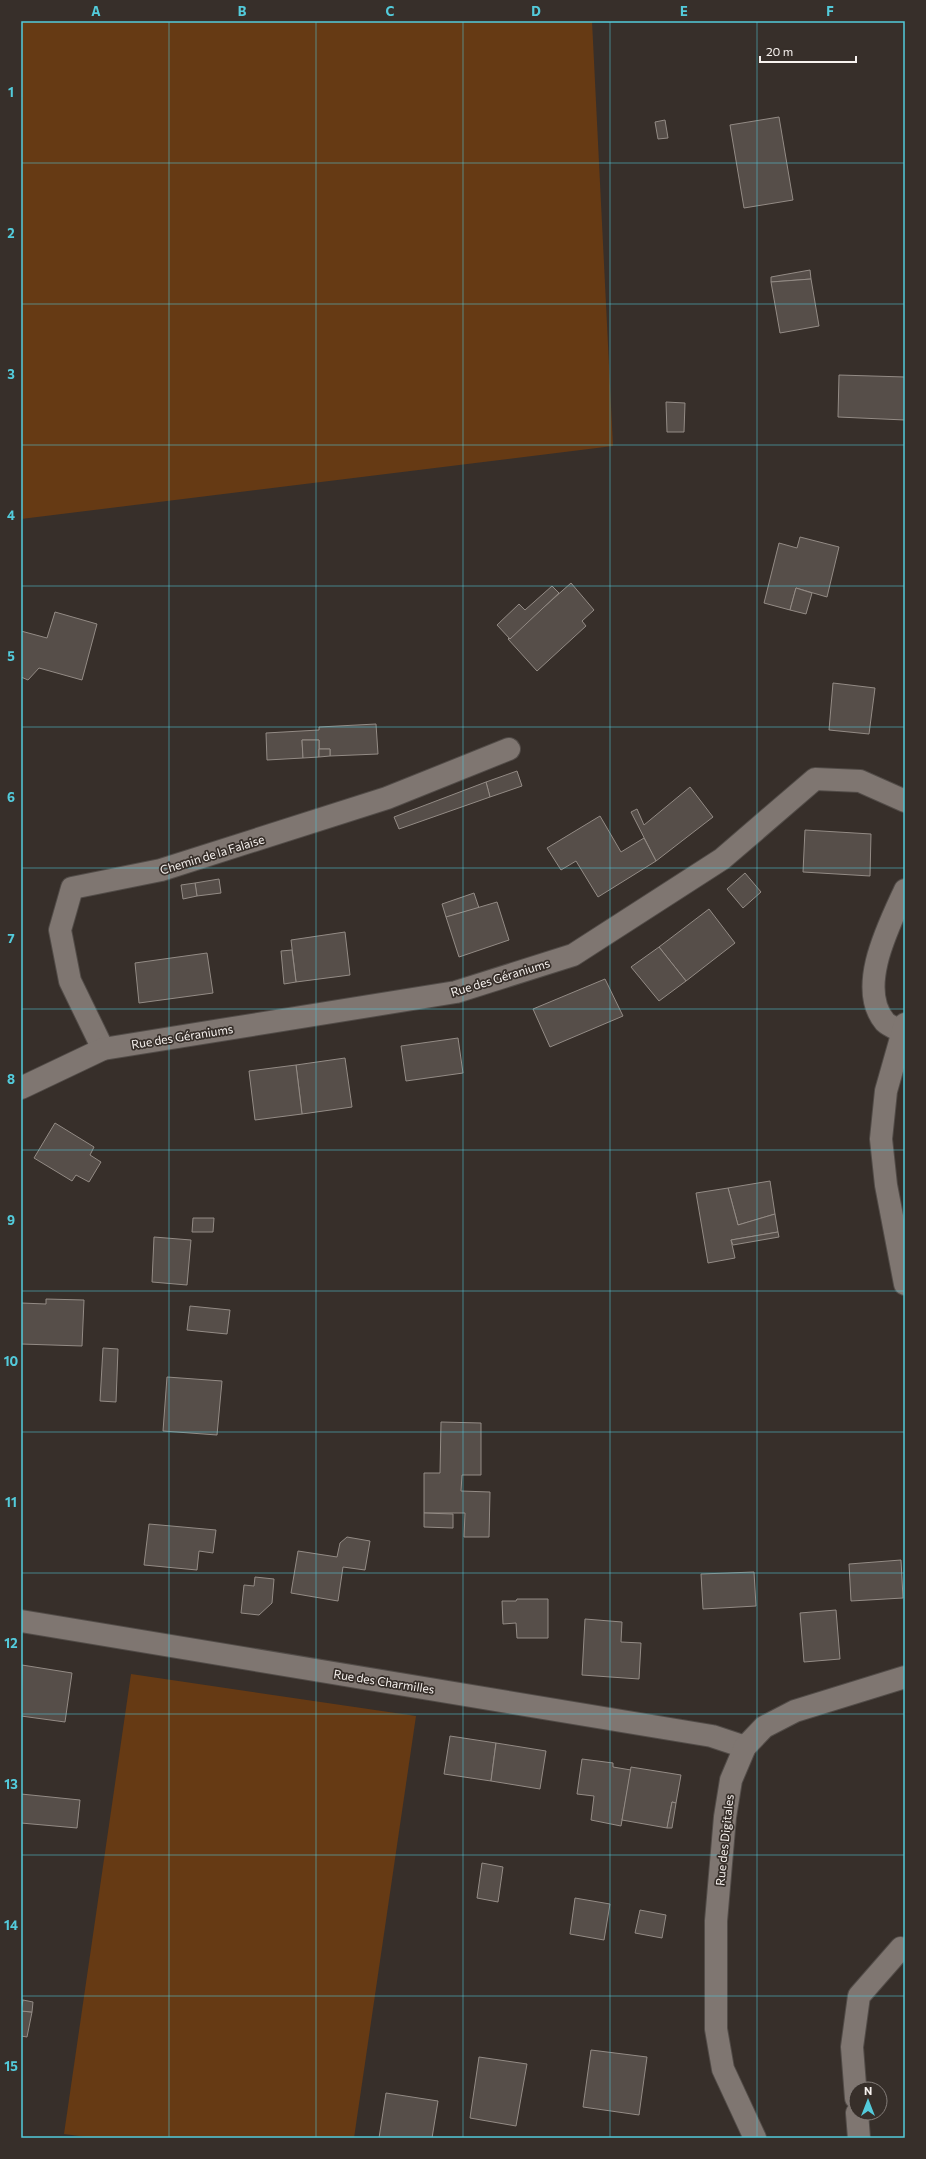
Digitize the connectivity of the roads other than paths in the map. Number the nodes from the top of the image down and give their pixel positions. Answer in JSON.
{"nodes":[{"id":1,"x":509,"y":749,"type":"dead end"},
{"id":2,"x":905,"y":801,"type":"edge"},
{"id":3,"x":905,"y":890,"type":"edge"},
{"id":4,"x":903,"y":1028,"type":"edge"},
{"id":5,"x":103,"y":1049,"type":"junction"},
{"id":6,"x":21,"y":1088,"type":"edge"},
{"id":7,"x":905,"y":1284,"type":"edge"},
{"id":8,"x":21,"y":1621,"type":"edge"},
{"id":9,"x":905,"y":1677,"type":"edge"},
{"id":10,"x":745,"y":1747,"type":"junction"},
{"id":11,"x":901,"y":1948,"type":"dead end"},
{"id":12,"x":855,"y":2081,"type":"edge"},
{"id":13,"x":740,"y":2110,"type":"junction"},
{"id":14,"x":858,"y":2121,"type":"edge"},
{"id":15,"x":755,"y":2138,"type":"edge"},
{"id":16,"x":766,"y":2138,"type":"edge"},
{"id":17,"x":859,"y":2138,"type":"edge"}],
"edges":[{"from":1,"to":5,"type":"street","name":"Chemin de la Falaise"},
{"from":2,"to":5,"type":"street","name":"Rue des Géraniums"},
{"from":3,"to":4,"type":"street"},
{"from":4,"to":7,"type":"street"},
{"from":5,"to":6,"type":"street","name":"Rue des Géraniums"},
{"from":8,"to":10,"type":"street","name":"Rue des Charmilles"},
{"from":9,"to":10,"type":"street","name":"Rue des Digitales"},
{"from":10,"to":13,"type":"street","name":"Rue des Digitales"},
{"from":11,"to":12,"type":"street"},
{"from":13,"to":15,"type":"street","name":"Rue des Digitales"},
{"from":13,"to":16,"type":"street","name":"Rue des Digitales"},
{"from":14,"to":17,"type":"street"}]}
